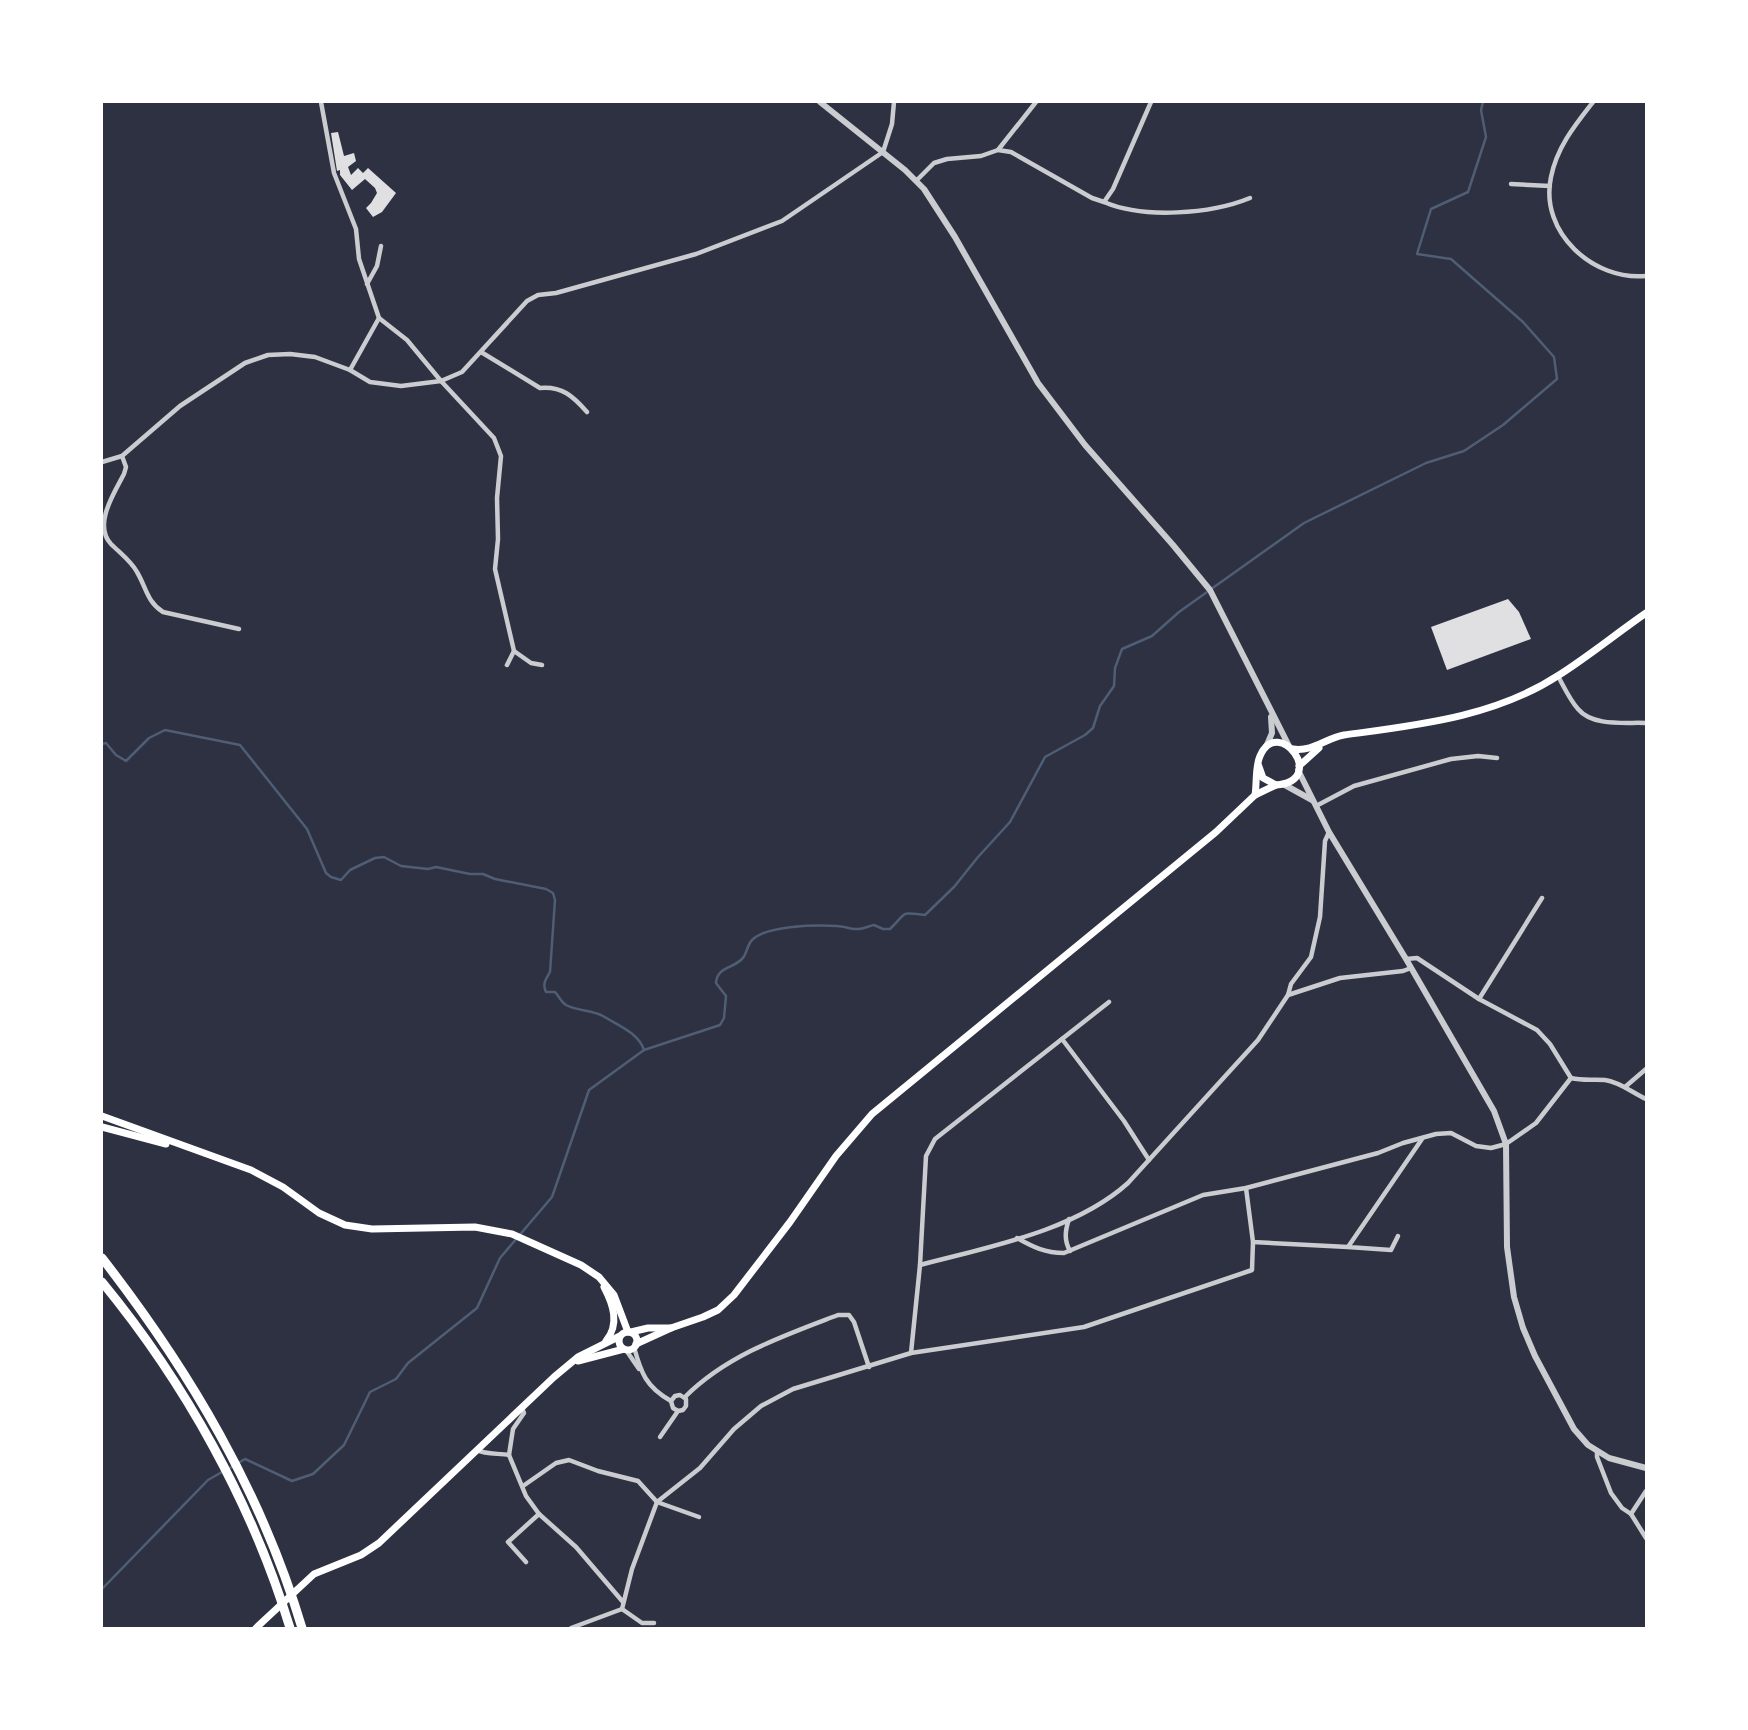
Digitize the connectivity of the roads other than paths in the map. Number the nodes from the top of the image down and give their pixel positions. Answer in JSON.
{"nodes":[{"id":1,"x":321,"y":102,"type":"edge"},
{"id":2,"x":820,"y":102,"type":"edge"},
{"id":3,"x":894,"y":102,"type":"edge"},
{"id":4,"x":1036,"y":102,"type":"edge"},
{"id":5,"x":1151,"y":102,"type":"edge"},
{"id":6,"x":1593,"y":102,"type":"edge"},
{"id":7,"x":998,"y":150,"type":"junction"},
{"id":8,"x":883,"y":152,"type":"junction"},
{"id":9,"x":916,"y":181,"type":"junction"},
{"id":10,"x":1511,"y":184,"type":"dead end"},
{"id":11,"x":1550,"y":186,"type":"junction"},
{"id":12,"x":1250,"y":198,"type":"dead end"},
{"id":13,"x":1104,"y":202,"type":"junction"},
{"id":14,"x":381,"y":246,"type":"dead end"},
{"id":15,"x":1647,"y":276,"type":"edge"},
{"id":16,"x":366,"y":284,"type":"junction"},
{"id":17,"x":379,"y":318,"type":"junction"},
{"id":18,"x":481,"y":352,"type":"junction"},
{"id":19,"x":350,"y":370,"type":"junction"},
{"id":20,"x":441,"y":381,"type":"junction"},
{"id":21,"x":587,"y":412,"type":"dead end"},
{"id":22,"x":122,"y":456,"type":"junction"},
{"id":23,"x":102,"y":462,"type":"edge"},
{"id":24,"x":1647,"y":612,"type":"edge"},
{"id":25,"x":239,"y":629,"type":"dead end"},
{"id":26,"x":513,"y":651,"type":"junction"},
{"id":27,"x":508,"y":665,"type":"dead end"},
{"id":28,"x":542,"y":665,"type":"dead end"},
{"id":29,"x":1558,"y":676,"type":"junction"},
{"id":30,"x":1268,"y":709,"type":"junction"},
{"id":31,"x":1647,"y":723,"type":"edge"},
{"id":32,"x":1328,"y":741,"type":"junction"},
{"id":33,"x":1266,"y":747,"type":"junction"},
{"id":34,"x":1291,"y":748,"type":"junction"},
{"id":35,"x":1497,"y":758,"type":"dead end"},
{"id":36,"x":1258,"y":764,"type":"junction"},
{"id":37,"x":1299,"y":769,"type":"junction"},
{"id":38,"x":1280,"y":784,"type":"junction"},
{"id":39,"x":1255,"y":795,"type":"junction"},
{"id":40,"x":1314,"y":804,"type":"junction"},
{"id":41,"x":1329,"y":832,"type":"junction"},
{"id":42,"x":1542,"y":898,"type":"dead end"},
{"id":43,"x":1406,"y":959,"type":"junction"},
{"id":44,"x":1411,"y":968,"type":"junction"},
{"id":45,"x":1288,"y":995,"type":"junction"},
{"id":46,"x":1479,"y":999,"type":"junction"},
{"id":47,"x":1109,"y":1002,"type":"dead end"},
{"id":48,"x":1062,"y":1039,"type":"junction"},
{"id":49,"x":1647,"y":1069,"type":"edge"},
{"id":50,"x":1572,"y":1078,"type":"junction"},
{"id":51,"x":1625,"y":1087,"type":"junction"},
{"id":52,"x":1647,"y":1099,"type":"edge"},
{"id":53,"x":102,"y":1115,"type":"edge"},
{"id":54,"x":102,"y":1127,"type":"edge"},
{"id":55,"x":1422,"y":1139,"type":"junction"},
{"id":56,"x":1506,"y":1144,"type":"junction"},
{"id":57,"x":204,"y":1154,"type":"junction"},
{"id":58,"x":1149,"y":1160,"type":"junction"},
{"id":59,"x":1246,"y":1188,"type":"junction"},
{"id":60,"x":1069,"y":1219,"type":"junction"},
{"id":61,"x":1398,"y":1236,"type":"dead end"},
{"id":62,"x":1017,"y":1238,"type":"junction"},
{"id":63,"x":1253,"y":1242,"type":"junction"},
{"id":64,"x":1348,"y":1247,"type":"junction"},
{"id":65,"x":1070,"y":1251,"type":"junction"},
{"id":66,"x":102,"y":1258,"type":"edge"},
{"id":67,"x":920,"y":1265,"type":"junction"},
{"id":68,"x":102,"y":1282,"type":"edge"},
{"id":69,"x":618,"y":1316,"type":"junction"},
{"id":70,"x":648,"y":1328,"type":"junction"},
{"id":71,"x":671,"y":1328,"type":"junction"},
{"id":72,"x":625,"y":1334,"type":"junction"},
{"id":73,"x":604,"y":1344,"type":"junction"},
{"id":74,"x":630,"y":1347,"type":"junction"},
{"id":75,"x":911,"y":1353,"type":"junction"},
{"id":76,"x":570,"y":1364,"type":"junction"},
{"id":77,"x":869,"y":1367,"type":"junction"},
{"id":78,"x":685,"y":1397,"type":"junction"},
{"id":79,"x":671,"y":1401,"type":"junction"},
{"id":80,"x":522,"y":1408,"type":"junction"},
{"id":81,"x":678,"y":1411,"type":"junction"},
{"id":82,"x":660,"y":1437,"type":"dead end"},
{"id":83,"x":477,"y":1450,"type":"junction"},
{"id":84,"x":1597,"y":1451,"type":"junction"},
{"id":85,"x":509,"y":1455,"type":"junction"},
{"id":86,"x":1647,"y":1468,"type":"edge"},
{"id":87,"x":523,"y":1486,"type":"junction"},
{"id":88,"x":1647,"y":1491,"type":"edge"},
{"id":89,"x":657,"y":1502,"type":"junction"},
{"id":90,"x":540,"y":1514,"type":"junction"},
{"id":91,"x":1631,"y":1514,"type":"junction"},
{"id":92,"x":699,"y":1517,"type":"dead end"},
{"id":93,"x":1647,"y":1538,"type":"edge"},
{"id":94,"x":526,"y":1562,"type":"dead end"},
{"id":95,"x":622,"y":1606,"type":"junction"},
{"id":96,"x":654,"y":1623,"type":"dead end"},
{"id":97,"x":256,"y":1629,"type":"edge"},
{"id":98,"x":290,"y":1629,"type":"edge"},
{"id":99,"x":302,"y":1629,"type":"edge"},
{"id":100,"x":571,"y":1629,"type":"edge"}],
"edges":[{"from":1,"to":16,"type":"street"},
{"from":2,"to":8,"type":"street"},
{"from":3,"to":8,"type":"street"},
{"from":4,"to":7,"type":"street"},
{"from":5,"to":13,"type":"street"},
{"from":6,"to":11,"type":"street"},
{"from":7,"to":9,"type":"street"},
{"from":7,"to":13,"type":"street"},
{"from":8,"to":9,"type":"street"},
{"from":8,"to":18,"type":"street"},
{"from":9,"to":30,"type":"street"},
{"from":10,"to":11,"type":"street"},
{"from":11,"to":15,"type":"street"},
{"from":12,"to":13,"type":"street"},
{"from":14,"to":16,"type":"street"},
{"from":16,"to":17,"type":"street"},
{"from":17,"to":19,"type":"street"},
{"from":17,"to":20,"type":"street"},
{"from":18,"to":20,"type":"street"},
{"from":18,"to":21,"type":"street"},
{"from":19,"to":20,"type":"street"},
{"from":19,"to":22,"type":"street"},
{"from":20,"to":26,"type":"street"},
{"from":22,"to":23,"type":"street"},
{"from":22,"to":25,"type":"street"},
{"from":24,"to":29,"type":"main road"},
{"from":26,"to":27,"type":"street"},
{"from":26,"to":28,"type":"street"},
{"from":29,"to":31,"type":"street"},
{"from":29,"to":32,"type":"main road"},
{"from":30,"to":33,"type":"street"},
{"from":30,"to":34,"type":"street"},
{"from":32,"to":34,"type":"main road"},
{"from":32,"to":37,"type":"main road"},
{"from":33,"to":34,"type":"main road"},
{"from":33,"to":36,"type":"main road"},
{"from":34,"to":37,"type":"main road"},
{"from":35,"to":40,"type":"street"},
{"from":36,"to":38,"type":"main road"},
{"from":36,"to":39,"type":"main road"},
{"from":37,"to":38,"type":"main road"},
{"from":37,"to":40,"type":"street"},
{"from":38,"to":39,"type":"main road"},
{"from":38,"to":40,"type":"street"},
{"from":39,"to":71,"type":"main road"},
{"from":40,"to":41,"type":"street"},
{"from":41,"to":43,"type":"street"},
{"from":41,"to":45,"type":"street"},
{"from":42,"to":46,"type":"street"},
{"from":43,"to":44,"type":"street"},
{"from":43,"to":46,"type":"street"},
{"from":44,"to":45,"type":"street"},
{"from":44,"to":56,"type":"street"},
{"from":45,"to":58,"type":"street"},
{"from":46,"to":50,"type":"street"},
{"from":47,"to":48,"type":"street"},
{"from":48,"to":58,"type":"street"},
{"from":48,"to":67,"type":"street"},
{"from":49,"to":51,"type":"street"},
{"from":50,"to":51,"type":"street"},
{"from":50,"to":56,"type":"street"},
{"from":51,"to":52,"type":"street"},
{"from":53,"to":57,"type":"main road"},
{"from":54,"to":57,"type":"main road"},
{"from":55,"to":56,"type":"street"},
{"from":55,"to":59,"type":"street"},
{"from":55,"to":64,"type":"street"},
{"from":56,"to":84,"type":"street"},
{"from":57,"to":69,"type":"main road"},
{"from":58,"to":60,"type":"street"},
{"from":59,"to":63,"type":"street"},
{"from":59,"to":65,"type":"street"},
{"from":60,"to":62,"type":"street"},
{"from":60,"to":65,"type":"street"},
{"from":61,"to":64,"type":"street"},
{"from":62,"to":65,"type":"street"},
{"from":62,"to":67,"type":"street"},
{"from":63,"to":64,"type":"street"},
{"from":63,"to":75,"type":"street"},
{"from":66,"to":99,"type":"highway"},
{"from":67,"to":75,"type":"street"},
{"from":68,"to":98,"type":"highway"},
{"from":69,"to":70,"type":"main road"},
{"from":69,"to":72,"type":"main road"},
{"from":69,"to":73,"type":"main road"},
{"from":70,"to":71,"type":"main road"},
{"from":70,"to":72,"type":"main road"},
{"from":71,"to":74,"type":"main road"},
{"from":72,"to":73,"type":"main road"},
{"from":72,"to":74,"type":"main road"},
{"from":72,"to":74,"type":"main road"},
{"from":73,"to":76,"type":"main road"},
{"from":74,"to":76,"type":"main road"},
{"from":74,"to":79,"type":"street"},
{"from":75,"to":77,"type":"street"},
{"from":76,"to":80,"type":"main road"},
{"from":77,"to":78,"type":"street"},
{"from":77,"to":89,"type":"street"},
{"from":78,"to":79,"type":"street"},
{"from":78,"to":81,"type":"street"},
{"from":79,"to":81,"type":"street"},
{"from":80,"to":83,"type":"main road"},
{"from":80,"to":85,"type":"street"},
{"from":81,"to":82,"type":"street"},
{"from":83,"to":85,"type":"street"},
{"from":83,"to":97,"type":"main road"},
{"from":84,"to":86,"type":"street"},
{"from":84,"to":91,"type":"street"},
{"from":85,"to":87,"type":"street"},
{"from":87,"to":89,"type":"street"},
{"from":87,"to":90,"type":"street"},
{"from":88,"to":91,"type":"street"},
{"from":89,"to":92,"type":"street"},
{"from":89,"to":95,"type":"street"},
{"from":90,"to":94,"type":"street"},
{"from":90,"to":95,"type":"street"},
{"from":91,"to":93,"type":"street"},
{"from":95,"to":96,"type":"street"},
{"from":95,"to":100,"type":"street"}]}
